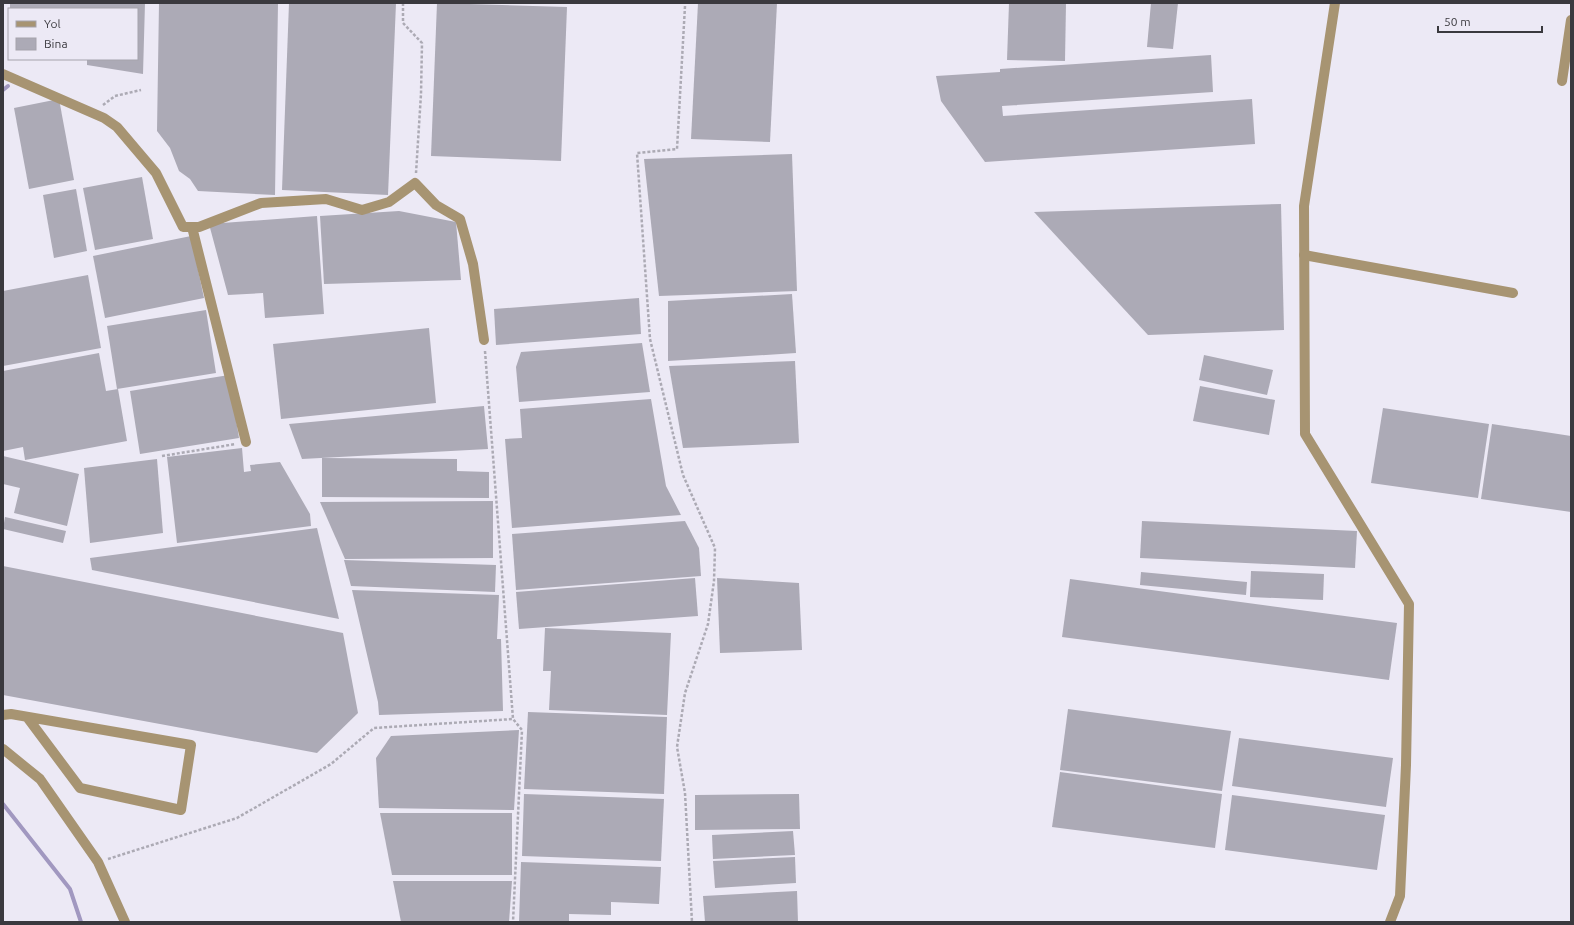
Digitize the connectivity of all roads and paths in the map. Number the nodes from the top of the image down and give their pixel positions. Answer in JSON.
{"nodes":[{"id":1,"x":403,"y":3,"type":"edge"},
{"id":2,"x":1334,"y":3,"type":"edge"},
{"id":3,"x":685,"y":6,"type":"dead end"},
{"id":4,"x":1571,"y":20,"type":"edge"},
{"id":5,"x":3,"y":74,"type":"edge"},
{"id":6,"x":1562,"y":81,"type":"dead end"},
{"id":7,"x":141,"y":90,"type":"dead end"},
{"id":8,"x":93,"y":113,"type":"junction"},
{"id":9,"x":415,"y":184,"type":"junction"},
{"id":10,"x":192,"y":227,"type":"junction"},
{"id":11,"x":1304,"y":255,"type":"junction"},
{"id":12,"x":1513,"y":293,"type":"dead end"},
{"id":13,"x":484,"y":340,"type":"joint"},
{"id":14,"x":246,"y":442,"type":"joint"},
{"id":15,"x":162,"y":456,"type":"dead end"},
{"id":16,"x":3,"y":715,"type":"edge"},
{"id":17,"x":27,"y":717,"type":"junction"},
{"id":18,"x":513,"y":719,"type":"junction"},
{"id":19,"x":3,"y":749,"type":"edge"},
{"id":20,"x":98,"y":862,"type":"junction"},
{"id":21,"x":125,"y":922,"type":"edge"},
{"id":22,"x":513,"y":922,"type":"edge"},
{"id":23,"x":692,"y":922,"type":"edge"},
{"id":24,"x":1390,"y":922,"type":"edge"}],
"edges":[{"from":1,"to":9,"type":"path"},
{"from":2,"to":11,"type":"street"},
{"from":3,"to":23,"type":"path"},
{"from":4,"to":6,"type":"street"},
{"from":5,"to":8,"type":"street"},
{"from":7,"to":8,"type":"path"},
{"from":8,"to":10,"type":"street"},
{"from":9,"to":10,"type":"street"},
{"from":9,"to":13,"type":"street"},
{"from":10,"to":14,"type":"street"},
{"from":11,"to":12,"type":"street"},
{"from":11,"to":24,"type":"street"},
{"from":13,"to":18,"type":"path"},
{"from":14,"to":15,"type":"path"},
{"from":16,"to":17,"type":"street"},
{"from":17,"to":17,"type":"street"},
{"from":18,"to":20,"type":"path"},
{"from":18,"to":22,"type":"path"},
{"from":19,"to":20,"type":"street"},
{"from":20,"to":21,"type":"street"}]}
